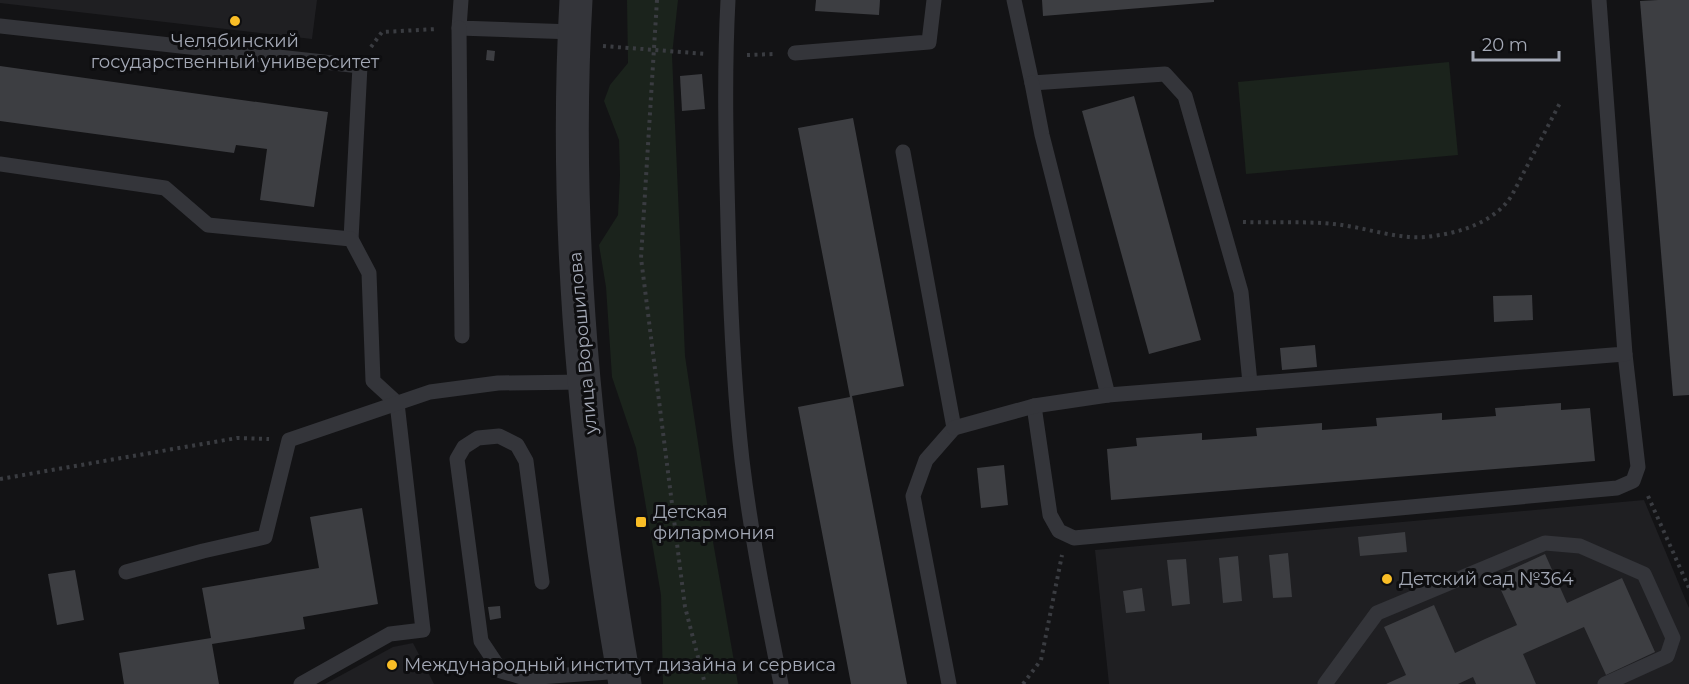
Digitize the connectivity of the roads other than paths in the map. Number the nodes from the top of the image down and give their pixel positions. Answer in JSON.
{"nodes":[{"id":1,"x":461,"y":0,"type":"edge"},
{"id":2,"x":728,"y":0,"type":"edge"},
{"id":3,"x":934,"y":0,"type":"edge"},
{"id":4,"x":1014,"y":0,"type":"edge"},
{"id":5,"x":1599,"y":0,"type":"edge"},
{"id":6,"x":574,"y":25,"type":"edge"},
{"id":7,"x":0,"y":26,"type":"edge"},
{"id":8,"x":459,"y":28,"type":"junction"},
{"id":9,"x":795,"y":53,"type":"road end"},
{"id":10,"x":1032,"y":83,"type":"junction"},
{"id":11,"x":903,"y":152,"type":"dead end"},
{"id":12,"x":0,"y":164,"type":"edge"},
{"id":13,"x":351,"y":239,"type":"junction"},
{"id":14,"x":462,"y":336,"type":"dead end"},
{"id":15,"x":1625,"y":354,"type":"junction"},
{"id":16,"x":585,"y":382,"type":"junction"},
{"id":17,"x":1250,"y":383,"type":"junction"},
{"id":18,"x":1108,"y":395,"type":"junction"},
{"id":19,"x":397,"y":404,"type":"junction"},
{"id":20,"x":1034,"y":406,"type":"junction"},
{"id":21,"x":954,"y":428,"type":"junction"},
{"id":22,"x":126,"y":572,"type":"dead end"},
{"id":23,"x":542,"y":582,"type":"dead end"},
{"id":24,"x":624,"y":678,"type":"edge"},
{"id":25,"x":301,"y":684,"type":"edge"},
{"id":26,"x":781,"y":684,"type":"edge"},
{"id":27,"x":949,"y":684,"type":"edge"},
{"id":28,"x":1325,"y":684,"type":"edge"},
{"id":29,"x":1605,"y":684,"type":"edge"}],
"edges":[{"from":1,"to":8,"type":"lane"},
{"from":2,"to":26,"type":"lane"},
{"from":3,"to":9,"type":"lane"},
{"from":4,"to":10,"type":"lane"},
{"from":5,"to":15,"type":"lane"},
{"from":6,"to":8,"type":"lane"},
{"from":6,"to":16,"type":"street","name":"улица Ворошилова"},
{"from":7,"to":13,"type":"lane"},
{"from":8,"to":14,"type":"lane"},
{"from":10,"to":17,"type":"lane"},
{"from":10,"to":18,"type":"lane"},
{"from":11,"to":21,"type":"lane"},
{"from":12,"to":13,"type":"lane"},
{"from":13,"to":19,"type":"lane"},
{"from":15,"to":17,"type":"lane"},
{"from":15,"to":20,"type":"lane"},
{"from":16,"to":19,"type":"lane"},
{"from":16,"to":24,"type":"street","name":"улица Ворошилова"},
{"from":17,"to":18,"type":"lane"},
{"from":18,"to":20,"type":"lane"},
{"from":19,"to":22,"type":"lane"},
{"from":19,"to":25,"type":"lane"},
{"from":20,"to":21,"type":"lane"},
{"from":21,"to":27,"type":"lane"},
{"from":23,"to":24,"type":"lane"},
{"from":28,"to":29,"type":"lane"}]}
